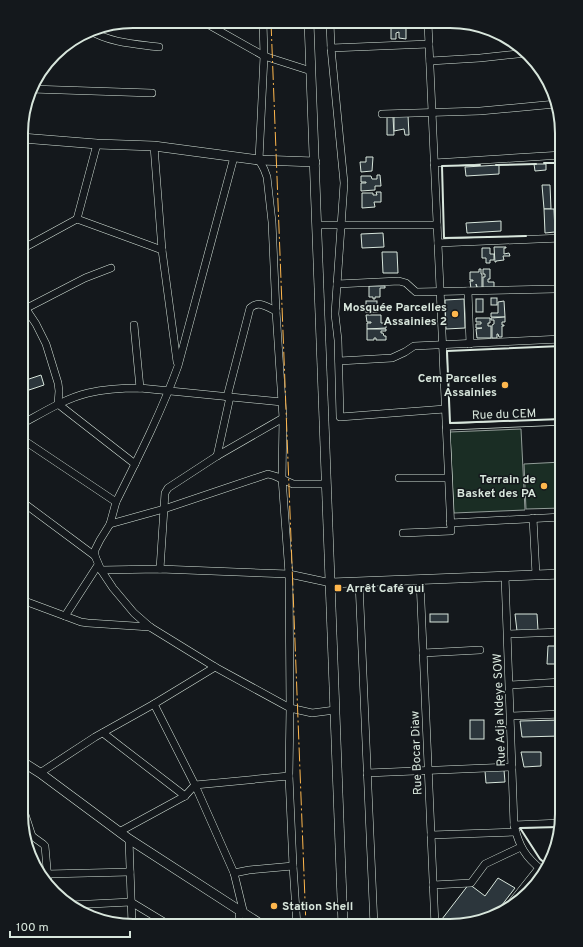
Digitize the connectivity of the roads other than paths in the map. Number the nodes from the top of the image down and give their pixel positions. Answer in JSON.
{"nodes":[{"id":1,"x":214,"y":28,"type":"edge"},
{"id":2,"x":263,"y":28,"type":"edge"},
{"id":3,"x":309,"y":28,"type":"edge"},
{"id":4,"x":330,"y":28,"type":"edge"},
{"id":5,"x":428,"y":28,"type":"edge"},
{"id":6,"x":98,"y":35,"type":"edge"},
{"id":7,"x":429,"y":44,"type":"junction"},
{"id":8,"x":159,"y":47,"type":"dead end"},
{"id":9,"x":331,"y":48,"type":"junction"},
{"id":10,"x":518,"y":54,"type":"edge"},
{"id":11,"x":264,"y":56,"type":"junction"},
{"id":12,"x":430,"y":61,"type":"junction"},
{"id":13,"x":311,"y":71,"type":"junction"},
{"id":14,"x":38,"y":89,"type":"edge"},
{"id":15,"x":152,"y":94,"type":"dead end"},
{"id":16,"x":551,"y":105,"type":"edge"},
{"id":17,"x":432,"y":112,"type":"junction"},
{"id":18,"x":382,"y":114,"type":"dead end"},
{"id":19,"x":28,"y":138,"type":"edge"},
{"id":20,"x":97,"y":144,"type":"junction"},
{"id":21,"x":154,"y":146,"type":"junction"},
{"id":22,"x":555,"y":155,"type":"edge"},
{"id":23,"x":234,"y":157,"type":"junction"},
{"id":24,"x":259,"y":160,"type":"junction"},
{"id":25,"x":315,"y":162,"type":"junction"},
{"id":26,"x":434,"y":164,"type":"junction"},
{"id":27,"x":77,"y":219,"type":"junction"},
{"id":28,"x":317,"y":225,"type":"junction"},
{"id":29,"x":342,"y":225,"type":"junction"},
{"id":30,"x":437,"y":225,"type":"junction"},
{"id":31,"x":555,"y":238,"type":"edge"},
{"id":32,"x":438,"y":243,"type":"junction"},
{"id":33,"x":28,"y":246,"type":"edge"},
{"id":34,"x":162,"y":250,"type":"junction"},
{"id":35,"x":111,"y":268,"type":"dead end"},
{"id":36,"x":337,"y":284,"type":"junction"},
{"id":37,"x":555,"y":289,"type":"dead end"},
{"id":38,"x":468,"y":291,"type":"junction"},
{"id":39,"x":440,"y":292,"type":"junction"},
{"id":40,"x":28,"y":304,"type":"edge"},
{"id":41,"x":276,"y":311,"type":"junction"},
{"id":42,"x":28,"y":313,"type":"edge"},
{"id":43,"x":134,"y":325,"type":"dead end"},
{"id":44,"x":555,"y":339,"type":"edge"},
{"id":45,"x":470,"y":344,"type":"junction"},
{"id":46,"x":442,"y":345,"type":"junction"},
{"id":47,"x":338,"y":361,"type":"junction"},
{"id":48,"x":178,"y":366,"type":"junction"},
{"id":49,"x":140,"y":388,"type":"junction"},
{"id":50,"x":169,"y":391,"type":"junction"},
{"id":51,"x":229,"y":397,"type":"junction"},
{"id":52,"x":282,"y":402,"type":"junction"},
{"id":53,"x":58,"y":404,"type":"junction"},
{"id":54,"x":445,"y":410,"type":"junction"},
{"id":55,"x":283,"y":418,"type":"junction"},
{"id":56,"x":28,"y":421,"type":"edge"},
{"id":57,"x":555,"y":422,"type":"edge"},
{"id":58,"x":446,"y":427,"type":"junction"},
{"id":59,"x":28,"y":443,"type":"edge"},
{"id":60,"x":217,"y":456,"type":"junction"},
{"id":61,"x":135,"y":464,"type":"junction"},
{"id":62,"x":282,"y":478,"type":"junction"},
{"id":63,"x":399,"y":478,"type":"dead end"},
{"id":64,"x":448,"y":478,"type":"junction"},
{"id":65,"x":326,"y":484,"type":"junction"},
{"id":66,"x":116,"y":502,"type":"junction"},
{"id":67,"x":28,"y":506,"type":"edge"},
{"id":68,"x":164,"y":509,"type":"junction"},
{"id":69,"x":555,"y":517,"type":"edge"},
{"id":70,"x":533,"y":518,"type":"junction"},
{"id":71,"x":450,"y":523,"type":"junction"},
{"id":72,"x":110,"y":524,"type":"junction"},
{"id":73,"x":402,"y":533,"type":"dead end"},
{"id":74,"x":95,"y":556,"type":"junction"},
{"id":75,"x":99,"y":567,"type":"junction"},
{"id":76,"x":160,"y":569,"type":"junction"},
{"id":77,"x":289,"y":574,"type":"junction"},
{"id":78,"x":555,"y":574,"type":"edge"},
{"id":79,"x":536,"y":575,"type":"junction"},
{"id":80,"x":505,"y":576,"type":"junction"},
{"id":81,"x":420,"y":580,"type":"junction"},
{"id":82,"x":359,"y":582,"type":"junction"},
{"id":83,"x":331,"y":583,"type":"junction"},
{"id":84,"x":28,"y":603,"type":"edge"},
{"id":85,"x":65,"y":616,"type":"junction"},
{"id":86,"x":150,"y":627,"type":"junction"},
{"id":87,"x":555,"y":632,"type":"edge"},
{"id":88,"x":508,"y":634,"type":"junction"},
{"id":89,"x":480,"y":650,"type":"dead end"},
{"id":90,"x":423,"y":653,"type":"junction"},
{"id":91,"x":215,"y":667,"type":"junction"},
{"id":92,"x":555,"y":682,"type":"edge"},
{"id":93,"x":510,"y":685,"type":"junction"},
{"id":94,"x":154,"y":704,"type":"junction"},
{"id":95,"x":290,"y":708,"type":"junction"},
{"id":96,"x":335,"y":710,"type":"junction"},
{"id":97,"x":555,"y":714,"type":"edge"},
{"id":98,"x":511,"y":716,"type":"junction"},
{"id":99,"x":103,"y":732,"type":"junction"},
{"id":100,"x":28,"y":765,"type":"edge"},
{"id":101,"x":512,"y":767,"type":"junction"},
{"id":102,"x":428,"y":771,"type":"junction"},
{"id":103,"x":40,"y":773,"type":"junction"},
{"id":104,"x":367,"y":773,"type":"junction"},
{"id":105,"x":289,"y":776,"type":"junction"},
{"id":106,"x":195,"y":784,"type":"junction"},
{"id":107,"x":185,"y":796,"type":"junction"},
{"id":108,"x":554,"y":824,"type":"edge"},
{"id":109,"x":29,"y":827,"type":"edge"},
{"id":110,"x":515,"y":828,"type":"junction"},
{"id":111,"x":119,"y":832,"type":"junction"},
{"id":112,"x":32,"y":836,"type":"joint"},
{"id":113,"x":431,"y":836,"type":"junction"},
{"id":114,"x":129,"y":839,"type":"junction"},
{"id":115,"x":520,"y":844,"type":"junction"},
{"id":116,"x":293,"y":866,"type":"junction"},
{"id":117,"x":540,"y":868,"type":"edge"},
{"id":118,"x":130,"y":872,"type":"junction"},
{"id":119,"x":234,"y":873,"type":"junction"},
{"id":120,"x":48,"y":875,"type":"edge"},
{"id":121,"x":49,"y":877,"type":"edge"},
{"id":122,"x":433,"y":885,"type":"junction"},
{"id":123,"x":131,"y":902,"type":"junction"},
{"id":124,"x":80,"y":904,"type":"edge"},
{"id":125,"x":242,"y":912,"type":"junction"},
{"id":126,"x":132,"y":919,"type":"edge"},
{"id":127,"x":159,"y":919,"type":"edge"},
{"id":128,"x":240,"y":919,"type":"edge"},
{"id":129,"x":253,"y":919,"type":"edge"},
{"id":130,"x":297,"y":919,"type":"edge"},
{"id":131,"x":343,"y":919,"type":"edge"},
{"id":132,"x":374,"y":919,"type":"edge"},
{"id":133,"x":435,"y":919,"type":"edge"}],
"edges":[{"from":1,"to":11,"type":"street"},
{"from":2,"to":11,"type":"street"},
{"from":3,"to":13,"type":"street"},
{"from":4,"to":9,"type":"street"},
{"from":5,"to":7,"type":"street"},
{"from":6,"to":8,"type":"street"},
{"from":7,"to":9,"type":"street"},
{"from":7,"to":12,"type":"street"},
{"from":9,"to":29,"type":"street"},
{"from":10,"to":12,"type":"street"},
{"from":11,"to":13,"type":"street"},
{"from":11,"to":24,"type":"street"},
{"from":12,"to":17,"type":"street"},
{"from":13,"to":25,"type":"street"},
{"from":14,"to":15,"type":"street"},
{"from":16,"to":17,"type":"street"},
{"from":17,"to":18,"type":"street"},
{"from":17,"to":26,"type":"street"},
{"from":19,"to":20,"type":"street"},
{"from":20,"to":21,"type":"street"},
{"from":20,"to":27,"type":"street"},
{"from":21,"to":23,"type":"street"},
{"from":21,"to":34,"type":"street"},
{"from":22,"to":26,"type":"street"},
{"from":23,"to":24,"type":"street"},
{"from":23,"to":48,"type":"street"},
{"from":24,"to":25,"type":"street"},
{"from":24,"to":41,"type":"street"},
{"from":25,"to":28,"type":"street"},
{"from":26,"to":30,"type":"street"},
{"from":27,"to":33,"type":"street"},
{"from":27,"to":34,"type":"street"},
{"from":28,"to":29,"type":"street"},
{"from":28,"to":65,"type":"street"},
{"from":29,"to":30,"type":"street"},
{"from":29,"to":36,"type":"street"},
{"from":30,"to":32,"type":"street"},
{"from":31,"to":32,"type":"street"},
{"from":32,"to":39,"type":"street"},
{"from":34,"to":48,"type":"street"},
{"from":35,"to":40,"type":"street"},
{"from":36,"to":39,"type":"street"},
{"from":36,"to":47,"type":"street"},
{"from":37,"to":38,"type":"street"},
{"from":38,"to":39,"type":"street"},
{"from":38,"to":45,"type":"street"},
{"from":39,"to":46,"type":"street"},
{"from":41,"to":51,"type":"street"},
{"from":41,"to":52,"type":"street"},
{"from":42,"to":53,"type":"street"},
{"from":43,"to":49,"type":"street"},
{"from":44,"to":45,"type":"street"},
{"from":45,"to":46,"type":"street"},
{"from":46,"to":47,"type":"street"},
{"from":46,"to":54,"type":"street"},
{"from":47,"to":54,"type":"street"},
{"from":48,"to":50,"type":"street"},
{"from":49,"to":50,"type":"street"},
{"from":49,"to":53,"type":"street"},
{"from":50,"to":51,"type":"street"},
{"from":50,"to":61,"type":"street"},
{"from":51,"to":52,"type":"street"},
{"from":51,"to":60,"type":"street"},
{"from":52,"to":55,"type":"street"},
{"from":53,"to":56,"type":"street"},
{"from":53,"to":61,"type":"street"},
{"from":54,"to":58,"type":"street"},
{"from":55,"to":60,"type":"street"},
{"from":55,"to":62,"type":"street"},
{"from":57,"to":58,"type":"street","name":"Rue du CEM"},
{"from":58,"to":64,"type":"street"},
{"from":59,"to":66,"type":"street"},
{"from":60,"to":68,"type":"street"},
{"from":61,"to":66,"type":"street"},
{"from":62,"to":65,"type":"street"},
{"from":62,"to":68,"type":"street"},
{"from":62,"to":77,"type":"street"},
{"from":63,"to":64,"type":"street"},
{"from":64,"to":71,"type":"street"},
{"from":65,"to":83,"type":"street"},
{"from":66,"to":72,"type":"street"},
{"from":67,"to":74,"type":"street"},
{"from":68,"to":72,"type":"street"},
{"from":68,"to":76,"type":"street"},
{"from":69,"to":70,"type":"street"},
{"from":70,"to":71,"type":"street"},
{"from":70,"to":79,"type":"street"},
{"from":71,"to":73,"type":"street"},
{"from":72,"to":74,"type":"street"},
{"from":74,"to":75,"type":"street"},
{"from":75,"to":76,"type":"street"},
{"from":75,"to":85,"type":"street"},
{"from":75,"to":86,"type":"street"},
{"from":76,"to":77,"type":"street"},
{"from":77,"to":83,"type":"street"},
{"from":77,"to":95,"type":"street"},
{"from":78,"to":79,"type":"street"},
{"from":79,"to":80,"type":"street"},
{"from":80,"to":81,"type":"street"},
{"from":80,"to":88,"type":"street","name":"Rue Adja Ndeye SOW"},
{"from":81,"to":82,"type":"street"},
{"from":81,"to":90,"type":"street","name":"Rue Bocar Diaw"},
{"from":82,"to":83,"type":"street"},
{"from":82,"to":104,"type":"street"},
{"from":83,"to":96,"type":"street"},
{"from":84,"to":85,"type":"street"},
{"from":85,"to":86,"type":"street"},
{"from":86,"to":91,"type":"street"},
{"from":87,"to":88,"type":"street"},
{"from":88,"to":93,"type":"street","name":"Rue Adja Ndeye SOW"},
{"from":89,"to":90,"type":"street"},
{"from":90,"to":102,"type":"street","name":"Rue Bocar Diaw"},
{"from":91,"to":94,"type":"street"},
{"from":91,"to":95,"type":"street"},
{"from":92,"to":93,"type":"street"},
{"from":93,"to":98,"type":"street","name":"Rue Adja Ndeye SOW"},
{"from":94,"to":99,"type":"street"},
{"from":94,"to":106,"type":"street"},
{"from":95,"to":96,"type":"street"},
{"from":95,"to":105,"type":"street"},
{"from":96,"to":131,"type":"street"},
{"from":97,"to":98,"type":"street"},
{"from":98,"to":101,"type":"street","name":"Rue Adja Ndeye SOW"},
{"from":99,"to":103,"type":"street"},
{"from":99,"to":107,"type":"street"},
{"from":100,"to":103,"type":"street"},
{"from":101,"to":102,"type":"street"},
{"from":101,"to":110,"type":"street","name":"Rue Adja Ndeye SOW"},
{"from":102,"to":104,"type":"street"},
{"from":102,"to":113,"type":"street","name":"Rue Bocar Diaw"},
{"from":103,"to":111,"type":"street"},
{"from":104,"to":132,"type":"street"},
{"from":105,"to":106,"type":"street"},
{"from":105,"to":116,"type":"street"},
{"from":106,"to":107,"type":"street"},
{"from":106,"to":119,"type":"street"},
{"from":107,"to":111,"type":"street"},
{"from":108,"to":110,"type":"street"},
{"from":109,"to":112,"type":"street"},
{"from":110,"to":113,"type":"street"},
{"from":110,"to":115,"type":"street","name":"Rue Adja Ndeye SOW"},
{"from":111,"to":114,"type":"street"},
{"from":112,"to":120,"type":"street"},
{"from":113,"to":122,"type":"street","name":"Rue Bocar Diaw"},
{"from":114,"to":118,"type":"street"},
{"from":114,"to":125,"type":"street"},
{"from":115,"to":117,"type":"street"},
{"from":115,"to":122,"type":"street"},
{"from":116,"to":119,"type":"street"},
{"from":116,"to":130,"type":"street"},
{"from":118,"to":121,"type":"street"},
{"from":118,"to":123,"type":"street"},
{"from":119,"to":125,"type":"street"},
{"from":122,"to":133,"type":"street","name":"Rue Bocar Diaw"},
{"from":123,"to":124,"type":"street"},
{"from":123,"to":126,"type":"street"},
{"from":123,"to":127,"type":"street"},
{"from":125,"to":128,"type":"street"},
{"from":125,"to":129,"type":"street"}]}
